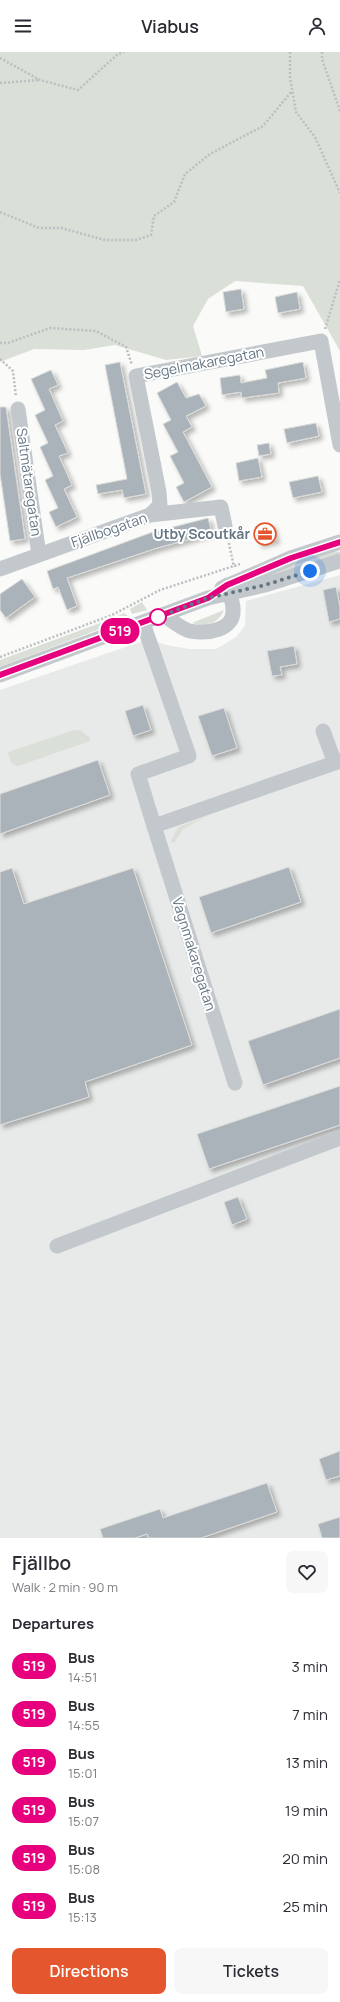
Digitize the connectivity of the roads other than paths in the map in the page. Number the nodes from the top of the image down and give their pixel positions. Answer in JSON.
{"nodes":[{"id":1,"x":18,"y":409,"type":"road end"},
{"id":2,"x":340,"y":445,"type":"edge"},
{"id":3,"x":150,"y":516,"type":"junction"},
{"id":4,"x":225,"y":526,"type":"dead end"},
{"id":5,"x":340,"y":542,"type":"edge"},
{"id":6,"x":39,"y":555,"type":"junction"},
{"id":7,"x":340,"y":561,"type":"edge"},
{"id":8,"x":0,"y":569,"type":"edge"},
{"id":9,"x":228,"y":589,"type":"junction"},
{"id":10,"x":164,"y":615,"type":"junction"},
{"id":11,"x":142,"y":623,"type":"junction"},
{"id":12,"x":0,"y":675,"type":"edge"},
{"id":13,"x":324,"y":731,"type":"dead end"},
{"id":14,"x":338,"y":762,"type":"edge"},
{"id":15,"x":154,"y":826,"type":"junction"},
{"id":16,"x":235,"y":1083,"type":"dead end"},
{"id":17,"x":340,"y":1138,"type":"edge"},
{"id":18,"x":57,"y":1246,"type":"dead end"}],
"edges":[{"from":1,"to":6,"type":"street","name":"Saltmätaregatan"},
{"from":2,"to":3,"type":"street","name":"Segelmakaregatan"},
{"from":3,"to":4,"type":"street","name":"Fjällbogatan"},
{"from":3,"to":6,"type":"street","name":"Fjällbogatan"},
{"from":5,"to":9,"type":"street"},
{"from":6,"to":8,"type":"street","name":"Fjällbogatan"},
{"from":7,"to":9,"type":"street"},
{"from":9,"to":10,"type":"street"},
{"from":9,"to":10,"type":"street"},
{"from":10,"to":11,"type":"street"},
{"from":11,"to":12,"type":"street"},
{"from":11,"to":15,"type":"street","name":"Vagnmakaregatan"},
{"from":13,"to":14,"type":"street"},
{"from":14,"to":15,"type":"street"},
{"from":15,"to":16,"type":"street","name":"Vagnmakaregatan"},
{"from":17,"to":18,"type":"street"}]}
